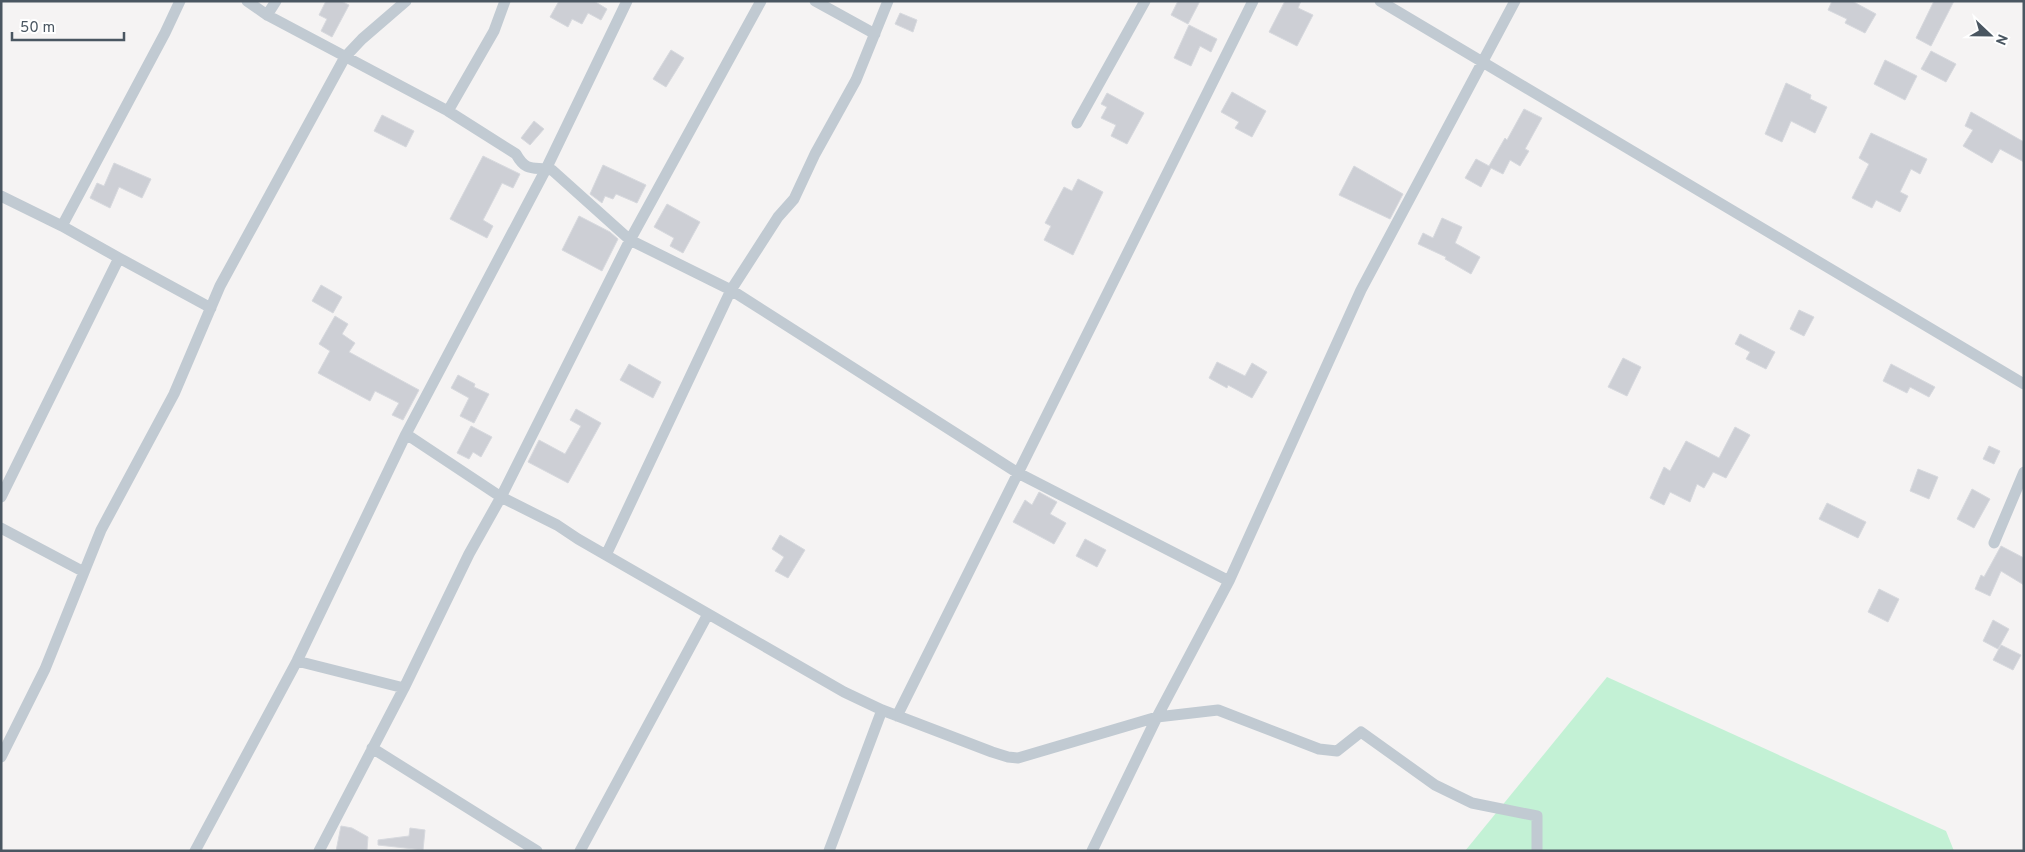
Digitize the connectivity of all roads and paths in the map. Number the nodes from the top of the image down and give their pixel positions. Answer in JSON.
{"nodes":[{"id":1,"x":180,"y":1,"type":"edge"},
{"id":2,"x":247,"y":1,"type":"edge"},
{"id":3,"x":276,"y":1,"type":"edge"},
{"id":4,"x":406,"y":1,"type":"edge"},
{"id":5,"x":505,"y":1,"type":"edge"},
{"id":6,"x":627,"y":1,"type":"edge"},
{"id":7,"x":760,"y":1,"type":"edge"},
{"id":8,"x":815,"y":1,"type":"edge"},
{"id":9,"x":888,"y":1,"type":"edge"},
{"id":10,"x":1145,"y":1,"type":"edge"},
{"id":11,"x":1253,"y":1,"type":"edge"},
{"id":12,"x":1380,"y":1,"type":"edge"},
{"id":13,"x":1515,"y":1,"type":"edge"},
{"id":14,"x":267,"y":15,"type":"junction"},
{"id":15,"x":875,"y":34,"type":"junction"},
{"id":16,"x":345,"y":57,"type":"junction"},
{"id":17,"x":1483,"y":63,"type":"junction"},
{"id":18,"x":448,"y":111,"type":"junction"},
{"id":19,"x":1078,"y":123,"type":"dead end"},
{"id":20,"x":546,"y":169,"type":"junction"},
{"id":21,"x":1,"y":196,"type":"edge"},
{"id":22,"x":62,"y":226,"type":"junction"},
{"id":23,"x":630,"y":240,"type":"junction"},
{"id":24,"x":119,"y":258,"type":"junction"},
{"id":25,"x":731,"y":290,"type":"junction"},
{"id":26,"x":210,"y":308,"type":"junction"},
{"id":27,"x":2024,"y":384,"type":"edge"},
{"id":28,"x":406,"y":434,"type":"junction"},
{"id":29,"x":1018,"y":472,"type":"junction"},
{"id":30,"x":2024,"y":472,"type":"edge"},
{"id":31,"x":1,"y":497,"type":"edge"},
{"id":32,"x":501,"y":497,"type":"junction"},
{"id":33,"x":1,"y":528,"type":"edge"},
{"id":34,"x":1994,"y":543,"type":"dead end"},
{"id":35,"x":606,"y":555,"type":"junction"},
{"id":36,"x":84,"y":572,"type":"junction"},
{"id":37,"x":1229,"y":581,"type":"junction"},
{"id":38,"x":708,"y":614,"type":"junction"},
{"id":39,"x":297,"y":661,"type":"junction"},
{"id":40,"x":404,"y":688,"type":"junction"},
{"id":41,"x":882,"y":710,"type":"junction"},
{"id":42,"x":897,"y":716,"type":"junction"},
{"id":43,"x":1157,"y":717,"type":"junction"},
{"id":44,"x":372,"y":748,"type":"junction"},
{"id":45,"x":1,"y":757,"type":"edge"},
{"id":46,"x":195,"y":851,"type":"edge"},
{"id":47,"x":319,"y":851,"type":"edge"},
{"id":48,"x":537,"y":851,"type":"edge"},
{"id":49,"x":580,"y":851,"type":"edge"},
{"id":50,"x":828,"y":851,"type":"edge"},
{"id":51,"x":1092,"y":851,"type":"edge"},
{"id":52,"x":1537,"y":851,"type":"edge"}],
"edges":[{"from":1,"to":22,"type":"street"},
{"from":2,"to":14,"type":"street"},
{"from":3,"to":14,"type":"street"},
{"from":4,"to":16,"type":"street"},
{"from":5,"to":18,"type":"street"},
{"from":6,"to":20,"type":"street"},
{"from":7,"to":23,"type":"street"},
{"from":8,"to":15,"type":"street"},
{"from":9,"to":15,"type":"street"},
{"from":10,"to":19,"type":"street"},
{"from":11,"to":29,"type":"street"},
{"from":12,"to":17,"type":"street"},
{"from":13,"to":17,"type":"street"},
{"from":14,"to":16,"type":"street"},
{"from":15,"to":25,"type":"street"},
{"from":16,"to":18,"type":"street"},
{"from":16,"to":26,"type":"street"},
{"from":17,"to":27,"type":"street"},
{"from":17,"to":37,"type":"street"},
{"from":18,"to":20,"type":"street"},
{"from":20,"to":23,"type":"street"},
{"from":20,"to":28,"type":"street"},
{"from":21,"to":22,"type":"street"},
{"from":22,"to":24,"type":"street"},
{"from":23,"to":25,"type":"street"},
{"from":23,"to":32,"type":"street"},
{"from":24,"to":26,"type":"street"},
{"from":24,"to":31,"type":"street"},
{"from":25,"to":29,"type":"street"},
{"from":25,"to":35,"type":"street"},
{"from":26,"to":36,"type":"street"},
{"from":28,"to":32,"type":"street"},
{"from":28,"to":39,"type":"street"},
{"from":29,"to":37,"type":"street"},
{"from":29,"to":42,"type":"street"},
{"from":30,"to":34,"type":"street"},
{"from":32,"to":35,"type":"street"},
{"from":32,"to":40,"type":"street"},
{"from":33,"to":36,"type":"street"},
{"from":35,"to":38,"type":"street"},
{"from":36,"to":45,"type":"street"},
{"from":37,"to":43,"type":"street"},
{"from":38,"to":41,"type":"street"},
{"from":38,"to":49,"type":"street"},
{"from":39,"to":40,"type":"street"},
{"from":39,"to":46,"type":"street"},
{"from":40,"to":44,"type":"street"},
{"from":41,"to":42,"type":"street"},
{"from":41,"to":50,"type":"street"},
{"from":42,"to":43,"type":"street"},
{"from":43,"to":51,"type":"street"},
{"from":43,"to":52,"type":"street"},
{"from":44,"to":47,"type":"street"},
{"from":44,"to":48,"type":"street"}]}
